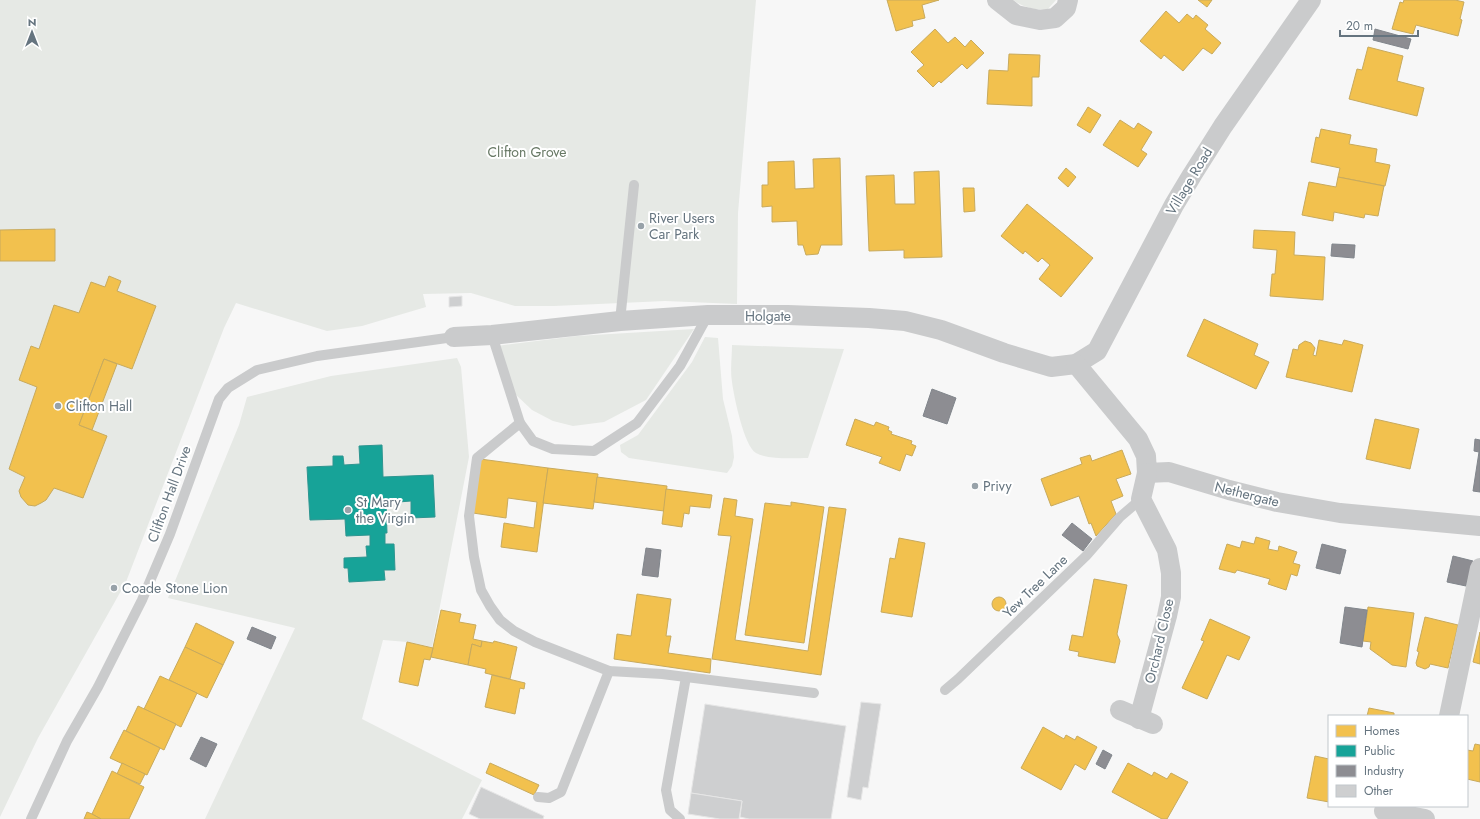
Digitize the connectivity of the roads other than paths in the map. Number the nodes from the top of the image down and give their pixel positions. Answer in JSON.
{"nodes":[{"id":1,"x":997,"y":0,"type":"edge"},
{"id":2,"x":1068,"y":0,"type":"edge"},
{"id":3,"x":1311,"y":0,"type":"edge"},
{"id":4,"x":634,"y":185,"type":"dead end"},
{"id":5,"x":708,"y":315,"type":"junction"},
{"id":6,"x":620,"y":321,"type":"junction"},
{"id":7,"x":492,"y":336,"type":"junction"},
{"id":8,"x":454,"y":337,"type":"joint"},
{"id":9,"x":1076,"y":364,"type":"junction"},
{"id":10,"x":520,"y":423,"type":"junction"},
{"id":11,"x":1147,"y":473,"type":"junction"},
{"id":12,"x":1141,"y":499,"type":"junction"},
{"id":13,"x":1480,"y":526,"type":"edge"},
{"id":14,"x":1480,"y":568,"type":"edge"},
{"id":15,"x":609,"y":671,"type":"junction"},
{"id":16,"x":686,"y":677,"type":"junction"},
{"id":17,"x":945,"y":690,"type":"dead end"},
{"id":18,"x":814,"y":694,"type":"dead end"},
{"id":19,"x":1120,"y":710,"type":"dead end"},
{"id":20,"x":1449,"y":715,"type":"edge"},
{"id":21,"x":538,"y":797,"type":"dead end"},
{"id":22,"x":1429,"y":807,"type":"edge"},
{"id":23,"x":1384,"y":811,"type":"dead end"},
{"id":24,"x":31,"y":819,"type":"edge"},
{"id":25,"x":680,"y":819,"type":"edge"},
{"id":26,"x":1426,"y":819,"type":"edge"}],
"edges":[{"from":1,"to":2,"type":"street"},
{"from":3,"to":9,"type":"street","name":"Village Road"},
{"from":4,"to":6,"type":"lane"},
{"from":5,"to":6,"type":"street","name":"Holgate"},
{"from":5,"to":9,"type":"street","name":"Holgate"},
{"from":5,"to":10,"type":"lane"},
{"from":6,"to":7,"type":"street","name":"Holgate"},
{"from":7,"to":8,"type":"street","name":"Holgate"},
{"from":7,"to":10,"type":"lane"},
{"from":8,"to":24,"type":"lane","name":"Clifton Hall Drive"},
{"from":9,"to":11,"type":"street"},
{"from":10,"to":15,"type":"lane"},
{"from":11,"to":12,"type":"street"},
{"from":11,"to":13,"type":"street","name":"Nethergate"},
{"from":12,"to":17,"type":"lane","name":"Yew Tree Lane"},
{"from":12,"to":19,"type":"street","name":"Orchard Close"},
{"from":14,"to":20,"type":"street"},
{"from":15,"to":16,"type":"lane"},
{"from":15,"to":21,"type":"lane"},
{"from":16,"to":18,"type":"lane"},
{"from":16,"to":25,"type":"lane"},
{"from":22,"to":26,"type":"street"},
{"from":23,"to":26,"type":"street"}]}
